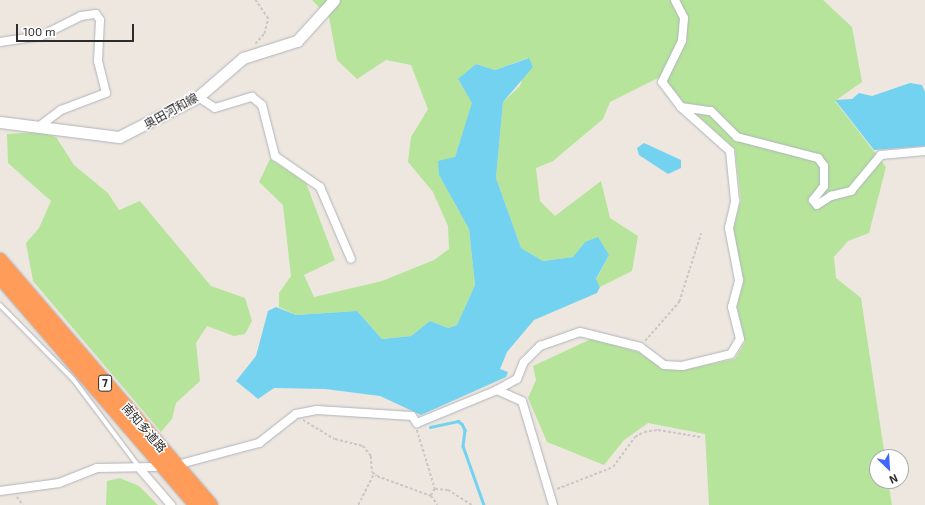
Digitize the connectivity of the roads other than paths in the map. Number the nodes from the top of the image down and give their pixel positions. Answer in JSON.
{"nodes":[{"id":1,"x":334,"y":0,"type":"edge"},
{"id":2,"x":675,"y":0,"type":"edge"},
{"id":3,"x":0,"y":42,"type":"edge"},
{"id":4,"x":198,"y":97,"type":"junction"},
{"id":5,"x":681,"y":107,"type":"junction"},
{"id":6,"x":0,"y":122,"type":"edge"},
{"id":7,"x":41,"y":125,"type":"junction"},
{"id":8,"x":925,"y":151,"type":"edge"},
{"id":9,"x":351,"y":259,"type":"dead end"},
{"id":10,"x":0,"y":260,"type":"edge"},
{"id":11,"x":0,"y":277,"type":"edge"},
{"id":12,"x":0,"y":305,"type":"edge"},
{"id":13,"x":497,"y":390,"type":"junction"},
{"id":14,"x":184,"y":463,"type":"dead end"},
{"id":15,"x":155,"y":467,"type":"dead end"},
{"id":16,"x":140,"y":469,"type":"junction"},
{"id":17,"x":0,"y":491,"type":"edge"},
{"id":18,"x":171,"y":505,"type":"edge"},
{"id":19,"x":196,"y":505,"type":"edge"},
{"id":20,"x":211,"y":505,"type":"edge"},
{"id":21,"x":553,"y":505,"type":"edge"}],
"edges":[{"from":1,"to":4,"type":"main road","name":"奥田河和線"},
{"from":2,"to":5,"type":"street"},
{"from":3,"to":7,"type":"street"},
{"from":4,"to":7,"type":"main road","name":"奥田河和線"},
{"from":4,"to":9,"type":"street"},
{"from":5,"to":8,"type":"street"},
{"from":5,"to":13,"type":"street"},
{"from":6,"to":7,"type":"main road","name":"奥田河和線"},
{"from":10,"to":20,"type":"highway","name":"南知多道路","number":"7"},
{"from":11,"to":19,"type":"highway","name":"南知多道路","number":"7"},
{"from":12,"to":16,"type":"lane"},
{"from":13,"to":14,"type":"street"},
{"from":13,"to":21,"type":"street"},
{"from":15,"to":16,"type":"street"},
{"from":16,"to":17,"type":"street"},
{"from":16,"to":18,"type":"street"}]}
